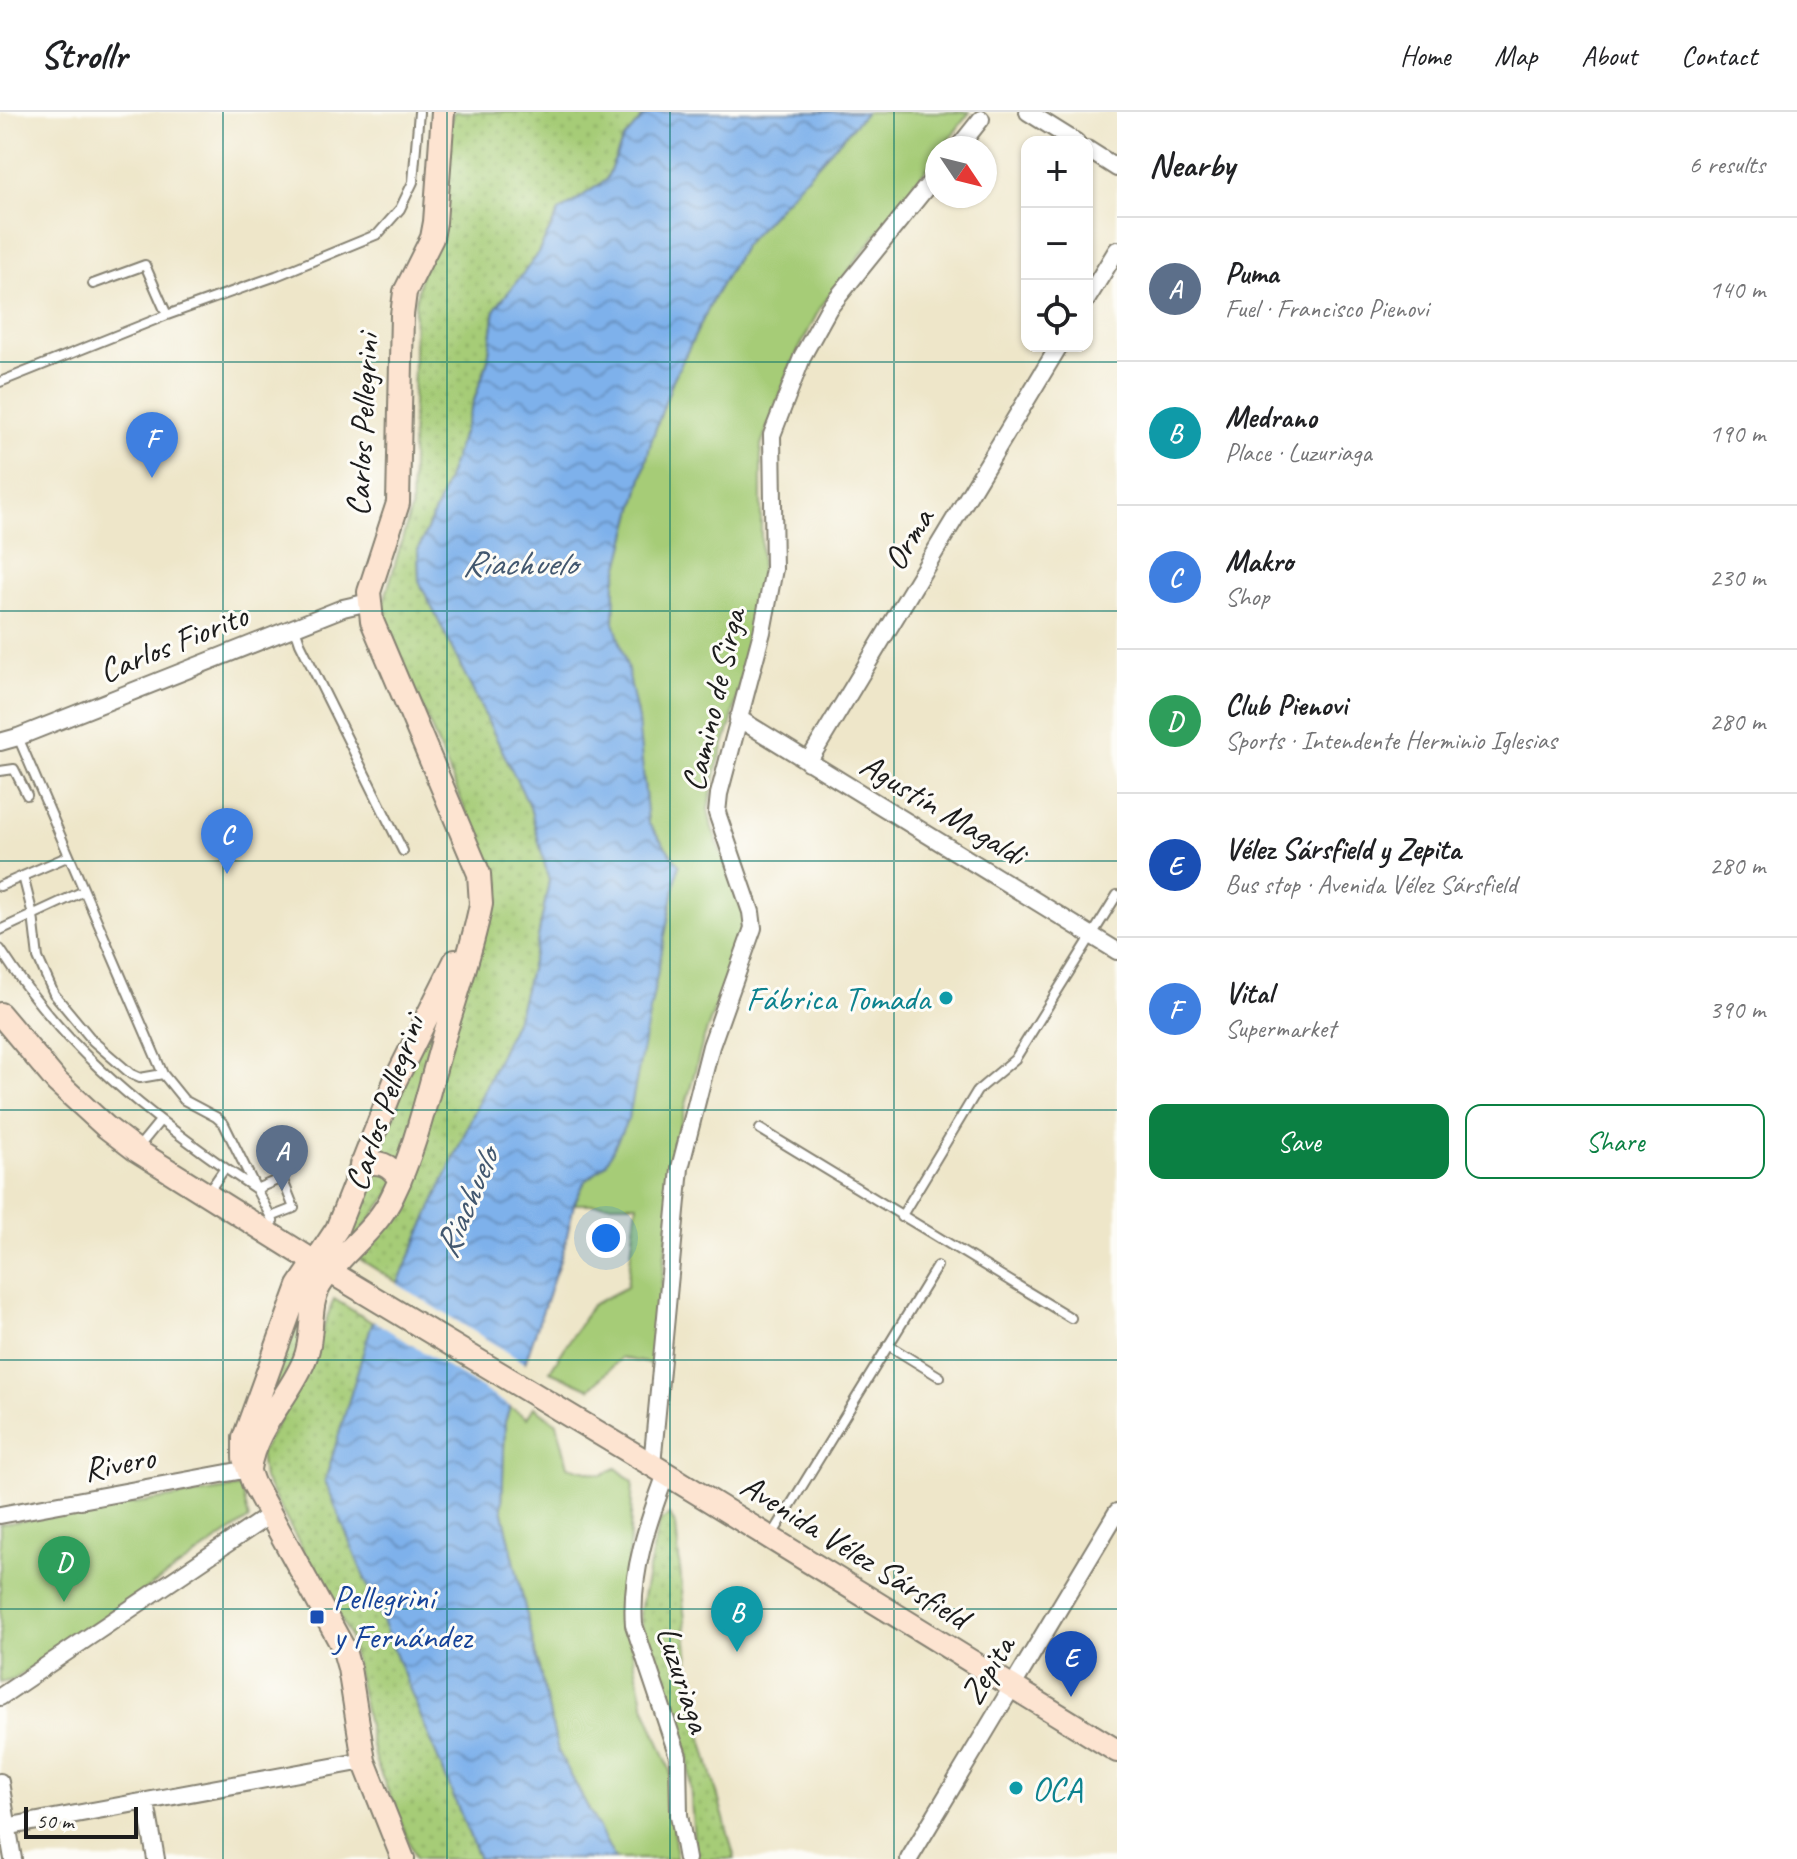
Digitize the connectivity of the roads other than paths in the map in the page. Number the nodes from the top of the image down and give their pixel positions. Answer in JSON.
{"nodes":[{"id":1,"x":419,"y":112,"type":"edge"},
{"id":2,"x":443,"y":112,"type":"edge"},
{"id":3,"x":1028,"y":112,"type":"edge"},
{"id":4,"x":981,"y":119,"type":"dead end"},
{"id":5,"x":968,"y":136,"type":"edge"},
{"id":6,"x":1066,"y":136,"type":"edge"},
{"id":7,"x":1093,"y":153,"type":"edge"},
{"id":8,"x":1117,"y":168,"type":"edge"},
{"id":9,"x":925,"y":189,"type":"edge"},
{"id":10,"x":1117,"y":250,"type":"edge"},
{"id":11,"x":93,"y":284,"type":"dead end"},
{"id":12,"x":1093,"y":289,"type":"edge"},
{"id":13,"x":167,"y":315,"type":"junction"},
{"id":14,"x":1055,"y":352,"type":"edge"},
{"id":15,"x":0,"y":382,"type":"edge"},
{"id":16,"x":369,"y":602,"type":"junction"},
{"id":17,"x":294,"y":627,"type":"junction"},
{"id":18,"x":738,"y":718,"type":"junction"},
{"id":19,"x":18,"y":737,"type":"junction"},
{"id":20,"x":0,"y":742,"type":"edge"},
{"id":21,"x":808,"y":762,"type":"junction"},
{"id":22,"x":0,"y":771,"type":"edge"},
{"id":23,"x":27,"y":795,"type":"dead end"},
{"id":24,"x":403,"y":851,"type":"dead end"},
{"id":25,"x":69,"y":856,"type":"junction"},
{"id":26,"x":23,"y":876,"type":"junction"},
{"id":27,"x":0,"y":886,"type":"edge"},
{"id":28,"x":84,"y":891,"type":"junction"},
{"id":29,"x":1117,"y":895,"type":"edge"},
{"id":30,"x":479,"y":914,"type":"junction"},
{"id":31,"x":33,"y":915,"type":"junction"},
{"id":32,"x":0,"y":930,"type":"edge"},
{"id":33,"x":1093,"y":936,"type":"junction"},
{"id":34,"x":0,"y":949,"type":"edge"},
{"id":35,"x":1117,"y":951,"type":"edge"},
{"id":36,"x":0,"y":1014,"type":"edge"},
{"id":37,"x":163,"y":1074,"type":"junction"},
{"id":38,"x":159,"y":1122,"type":"junction"},
{"id":39,"x":760,"y":1129,"type":"dead end"},
{"id":40,"x":373,"y":1135,"type":"junction"},
{"id":41,"x":411,"y":1149,"type":"junction"},
{"id":42,"x":136,"y":1150,"type":"junction"},
{"id":43,"x":361,"y":1165,"type":"junction"},
{"id":44,"x":225,"y":1168,"type":"junction"},
{"id":45,"x":400,"y":1180,"type":"junction"},
{"id":46,"x":256,"y":1189,"type":"junction"},
{"id":47,"x":206,"y":1195,"type":"junction"},
{"id":48,"x":271,"y":1217,"type":"junction"},
{"id":49,"x":901,"y":1217,"type":"junction"},
{"id":50,"x":285,"y":1243,"type":"junction"},
{"id":51,"x":937,"y":1266,"type":"dead end"},
{"id":52,"x":322,"y":1267,"type":"junction"},
{"id":53,"x":1071,"y":1318,"type":"dead end"},
{"id":54,"x":888,"y":1345,"type":"junction"},
{"id":55,"x":276,"y":1352,"type":"junction"},
{"id":56,"x":303,"y":1365,"type":"junction"},
{"id":57,"x":940,"y":1377,"type":"dead end"},
{"id":58,"x":249,"y":1469,"type":"junction"},
{"id":59,"x":659,"y":1470,"type":"junction"},
{"id":60,"x":1117,"y":1512,"type":"edge"},
{"id":61,"x":271,"y":1514,"type":"junction"},
{"id":62,"x":0,"y":1515,"type":"edge"},
{"id":63,"x":770,"y":1538,"type":"junction"},
{"id":64,"x":1011,"y":1687,"type":"junction"},
{"id":65,"x":0,"y":1697,"type":"edge"},
{"id":66,"x":1117,"y":1751,"type":"edge"},
{"id":67,"x":364,"y":1761,"type":"junction"},
{"id":68,"x":0,"y":1782,"type":"edge"},
{"id":69,"x":146,"y":1803,"type":"junction"},
{"id":70,"x":4,"y":1827,"type":"edge"},
{"id":71,"x":13,"y":1859,"type":"edge"},
{"id":72,"x":156,"y":1859,"type":"edge"},
{"id":73,"x":403,"y":1859,"type":"edge"},
{"id":74,"x":687,"y":1859,"type":"edge"},
{"id":75,"x":909,"y":1859,"type":"edge"}],
"edges":[{"from":1,"to":13,"type":"lane"},
{"from":2,"to":16,"type":"street","name":"Carlos Pellegrini"},
{"from":3,"to":6,"type":"street"},
{"from":4,"to":5,"type":"street"},
{"from":7,"to":8,"type":"street"},
{"from":9,"to":18,"type":"street","name":"Camino de Sirga"},
{"from":10,"to":12,"type":"street"},
{"from":11,"to":13,"type":"lane"},
{"from":13,"to":15,"type":"lane"},
{"from":14,"to":21,"type":"street","name":"Orma"},
{"from":16,"to":17,"type":"street","name":"Carlos Fiorito"},
{"from":16,"to":30,"type":"street","name":"Carlos Pellegrini"},
{"from":17,"to":19,"type":"street","name":"Carlos Fiorito"},
{"from":17,"to":24,"type":"lane"},
{"from":18,"to":21,"type":"street","name":"Agustín Magaldi"},
{"from":18,"to":59,"type":"street","name":"Camino de Sirga"},
{"from":19,"to":20,"type":"street","name":"Carlos Fiorito"},
{"from":19,"to":25,"type":"lane"},
{"from":21,"to":33,"type":"street","name":"Agustín Magaldi"},
{"from":22,"to":23,"type":"lane"},
{"from":25,"to":26,"type":"lane"},
{"from":25,"to":28,"type":"lane"},
{"from":26,"to":27,"type":"lane"},
{"from":26,"to":31,"type":"lane"},
{"from":28,"to":31,"type":"lane"},
{"from":28,"to":37,"type":"lane"},
{"from":29,"to":33,"type":"lane"},
{"from":30,"to":40,"type":"street","name":"Carlos Pellegrini"},
{"from":30,"to":41,"type":"street","name":"Carlos Pellegrini"},
{"from":31,"to":32,"type":"lane"},
{"from":31,"to":37,"type":"lane"},
{"from":33,"to":35,"type":"street","name":"Agustín Magaldi"},
{"from":33,"to":49,"type":"lane"},
{"from":34,"to":38,"type":"lane"},
{"from":36,"to":42,"type":"street","name":"Avenida Vélez Sársfield"},
{"from":37,"to":46,"type":"lane"},
{"from":38,"to":42,"type":"lane"},
{"from":38,"to":44,"type":"lane"},
{"from":39,"to":49,"type":"lane"},
{"from":40,"to":41,"type":"street"},
{"from":40,"to":43,"type":"street","name":"Carlos Pellegrini"},
{"from":41,"to":45,"type":"street","name":"Carlos Pellegrini"},
{"from":42,"to":47,"type":"street","name":"Avenida Vélez Sársfield"},
{"from":43,"to":45,"type":"street"},
{"from":43,"to":52,"type":"street","name":"Carlos Pellegrini"},
{"from":44,"to":46,"type":"lane"},
{"from":44,"to":47,"type":"lane"},
{"from":45,"to":52,"type":"street","name":"Carlos Pellegrini"},
{"from":46,"to":48,"type":"lane"},
{"from":46,"to":48,"type":"lane"},
{"from":47,"to":50,"type":"street","name":"Avenida Vélez Sársfield"},
{"from":48,"to":50,"type":"lane"},
{"from":49,"to":53,"type":"lane"},
{"from":50,"to":52,"type":"street","name":"Avenida Vélez Sársfield"},
{"from":51,"to":54,"type":"lane"},
{"from":52,"to":55,"type":"street","name":"Carlos Pellegrini"},
{"from":52,"to":56,"type":"street","name":"Carlos Pellegrini"},
{"from":52,"to":59,"type":"street","name":"Avenida Vélez Sársfield"},
{"from":54,"to":57,"type":"lane"},
{"from":54,"to":63,"type":"lane"},
{"from":55,"to":56,"type":"street"},
{"from":55,"to":58,"type":"street","name":"Carlos Pellegrini"},
{"from":56,"to":58,"type":"street","name":"Carlos Pellegrini"},
{"from":58,"to":61,"type":"street","name":"Carlos Pellegrini"},
{"from":58,"to":62,"type":"street","name":"Rivero"},
{"from":59,"to":63,"type":"street","name":"Avenida Vélez Sársfield"},
{"from":59,"to":74,"type":"street","name":"Luzuriaga"},
{"from":60,"to":64,"type":"street","name":"Zepita"},
{"from":61,"to":65,"type":"street"},
{"from":61,"to":67,"type":"street","name":"Carlos Pellegrini"},
{"from":63,"to":64,"type":"street","name":"Avenida Vélez Sársfield"},
{"from":64,"to":66,"type":"street","name":"Avenida Vélez Sársfield"},
{"from":64,"to":75,"type":"street","name":"Zepita"},
{"from":67,"to":69,"type":"street"},
{"from":67,"to":73,"type":"street","name":"Carlos Pellegrini"},
{"from":68,"to":70,"type":"street"},
{"from":69,"to":70,"type":"street"},
{"from":69,"to":72,"type":"street"},
{"from":70,"to":71,"type":"street"}]}
